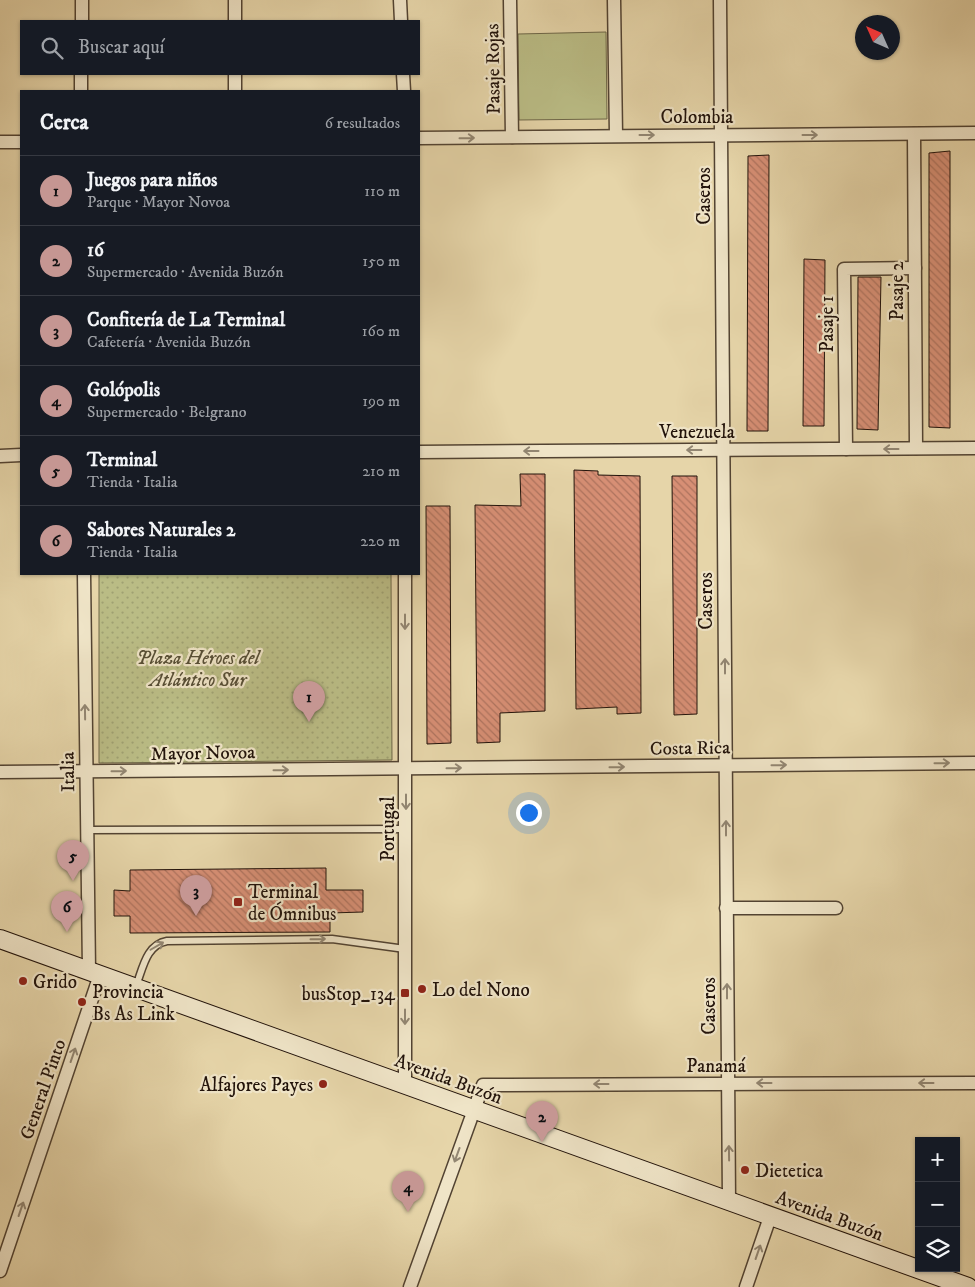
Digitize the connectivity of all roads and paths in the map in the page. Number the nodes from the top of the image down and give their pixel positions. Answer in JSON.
{"nodes":[{"id":1,"x":82,"y":0,"type":"edge"},
{"id":2,"x":235,"y":0,"type":"edge"},
{"id":3,"x":400,"y":0,"type":"edge"},
{"id":4,"x":510,"y":0,"type":"edge"},
{"id":5,"x":614,"y":0,"type":"edge"},
{"id":6,"x":720,"y":0,"type":"edge"},
{"id":7,"x":82,"y":20,"type":"edge"},
{"id":8,"x":235,"y":20,"type":"edge"},
{"id":9,"x":401,"y":20,"type":"edge"},
{"id":10,"x":81,"y":75,"type":"edge"},
{"id":11,"x":235,"y":75,"type":"edge"},
{"id":12,"x":403,"y":75,"type":"edge"},
{"id":13,"x":81,"y":90,"type":"edge"},
{"id":14,"x":235,"y":90,"type":"edge"},
{"id":15,"x":404,"y":90,"type":"edge"},
{"id":16,"x":975,"y":133,"type":"edge"},
{"id":17,"x":914,"y":134,"type":"junction"},
{"id":18,"x":616,"y":135,"type":"junction"},
{"id":19,"x":721,"y":135,"type":"junction"},
{"id":20,"x":512,"y":137,"type":"junction"},
{"id":21,"x":420,"y":138,"type":"edge"},
{"id":22,"x":0,"y":142,"type":"edge"},
{"id":23,"x":20,"y":142,"type":"edge"},
{"id":24,"x":915,"y":268,"type":"junction"},
{"id":25,"x":916,"y":448,"type":"junction"},
{"id":26,"x":975,"y":448,"type":"edge"},
{"id":27,"x":846,"y":449,"type":"junction"},
{"id":28,"x":723,"y":450,"type":"junction"},
{"id":29,"x":420,"y":452,"type":"edge"},
{"id":30,"x":20,"y":455,"type":"edge"},
{"id":31,"x":0,"y":456,"type":"edge"},
{"id":32,"x":84,"y":575,"type":"edge"},
{"id":33,"x":405,"y":575,"type":"edge"},
{"id":34,"x":975,"y":763,"type":"edge"},
{"id":35,"x":725,"y":765,"type":"junction"},
{"id":36,"x":406,"y":768,"type":"junction"},
{"id":37,"x":0,"y":772,"type":"edge"},
{"id":38,"x":86,"y":772,"type":"junction"},
{"id":39,"x":406,"y":829,"type":"junction"},
{"id":40,"x":87,"y":830,"type":"junction"},
{"id":41,"x":726,"y":908,"type":"junction"},
{"id":42,"x":836,"y":908,"type":"dead end"},
{"id":43,"x":0,"y":939,"type":"edge"},
{"id":44,"x":405,"y":949,"type":"junction"},
{"id":45,"x":95,"y":973,"type":"junction"},
{"id":46,"x":135,"y":988,"type":"junction"},
{"id":47,"x":975,"y":1083,"type":"edge"},
{"id":48,"x":728,"y":1084,"type":"junction"},
{"id":49,"x":405,"y":1085,"type":"junction"},
{"id":50,"x":474,"y":1110,"type":"junction"},
{"id":51,"x":729,"y":1202,"type":"junction"},
{"id":52,"x":770,"y":1217,"type":"junction"},
{"id":53,"x":0,"y":1272,"type":"edge"},
{"id":54,"x":965,"y":1286,"type":"edge"},
{"id":55,"x":410,"y":1287,"type":"edge"},
{"id":56,"x":746,"y":1287,"type":"edge"}],
"edges":[{"from":1,"to":7,"type":"street"},
{"from":2,"to":8,"type":"street"},
{"from":3,"to":9,"type":"street"},
{"from":4,"to":20,"type":"street","name":"Pasaje Rojas"},
{"from":5,"to":18,"type":"street"},
{"from":6,"to":19,"type":"street","name":"Caseros"},
{"from":10,"to":13,"type":"street"},
{"from":11,"to":14,"type":"street"},
{"from":12,"to":15,"type":"street"},
{"from":16,"to":17,"type":"street","name":"Colombia"},
{"from":19,"to":17,"type":"street","name":"Colombia","one_way":true},
{"from":17,"to":24,"type":"street","name":"Pasaje 2"},
{"from":18,"to":19,"type":"street","name":"Colombia","one_way":true},
{"from":18,"to":20,"type":"street","name":"Colombia"},
{"from":19,"to":28,"type":"street","name":"Caseros"},
{"from":21,"to":20,"type":"street","name":"Colombia","one_way":true},
{"from":22,"to":23,"type":"street"},
{"from":24,"to":25,"type":"street","name":"Pasaje 2"},
{"from":24,"to":27,"type":"street","name":"Pasaje 1"},
{"from":25,"to":26,"type":"street","name":"Venezuela"},
{"from":25,"to":27,"type":"street","name":"Venezuela","one_way":true},
{"from":27,"to":28,"type":"street","name":"Venezuela"},
{"from":28,"to":29,"type":"street","name":"Venezuela","one_way":true},
{"from":35,"to":28,"type":"street","name":"Caseros","one_way":true},
{"from":30,"to":31,"type":"street"},
{"from":38,"to":32,"type":"street","name":"Italia","one_way":true},
{"from":33,"to":36,"type":"street","name":"Portugal","one_way":true},
{"from":35,"to":34,"type":"street","name":"Costa Rica","one_way":true},
{"from":36,"to":35,"type":"street","name":"Costa Rica","one_way":true},
{"from":41,"to":35,"type":"street","name":"Caseros","one_way":true},
{"from":38,"to":36,"type":"street","name":"Mayor Novoa","one_way":true},
{"from":36,"to":39,"type":"street","name":"Portugal","one_way":true},
{"from":37,"to":38,"type":"street","name":"Mayor Novoa"},
{"from":38,"to":40,"type":"street","name":"Italia"},
{"from":39,"to":40,"type":"lane"},
{"from":39,"to":44,"type":"street","name":"Portugal"},
{"from":40,"to":45,"type":"street","name":"Italia"},
{"from":41,"to":42,"type":"street"},
{"from":48,"to":41,"type":"street","name":"Caseros","one_way":true},
{"from":43,"to":45,"type":"main road","name":"Avenida Buzón"},
{"from":46,"to":44,"type":"lane","one_way":true},
{"from":44,"to":49,"type":"street","name":"Portugal","one_way":true},
{"from":45,"to":46,"type":"main road","name":"Avenida Buzón"},
{"from":53,"to":45,"type":"street","name":"General Pinto","one_way":true},
{"from":46,"to":49,"type":"main road","name":"Avenida Buzón"},
{"from":47,"to":48,"type":"street","name":"Panamá","one_way":true},
{"from":48,"to":50,"type":"street","name":"Panamá","one_way":true},
{"from":51,"to":48,"type":"street","name":"Caseros","one_way":true},
{"from":49,"to":50,"type":"main road","name":"Avenida Buzón"},
{"from":50,"to":51,"type":"main road","name":"Avenida Buzón"},
{"from":50,"to":55,"type":"street","one_way":true},
{"from":51,"to":52,"type":"main road","name":"Avenida Buzón"},
{"from":52,"to":54,"type":"main road","name":"Avenida Buzón"},
{"from":56,"to":52,"type":"street","one_way":true}]}
